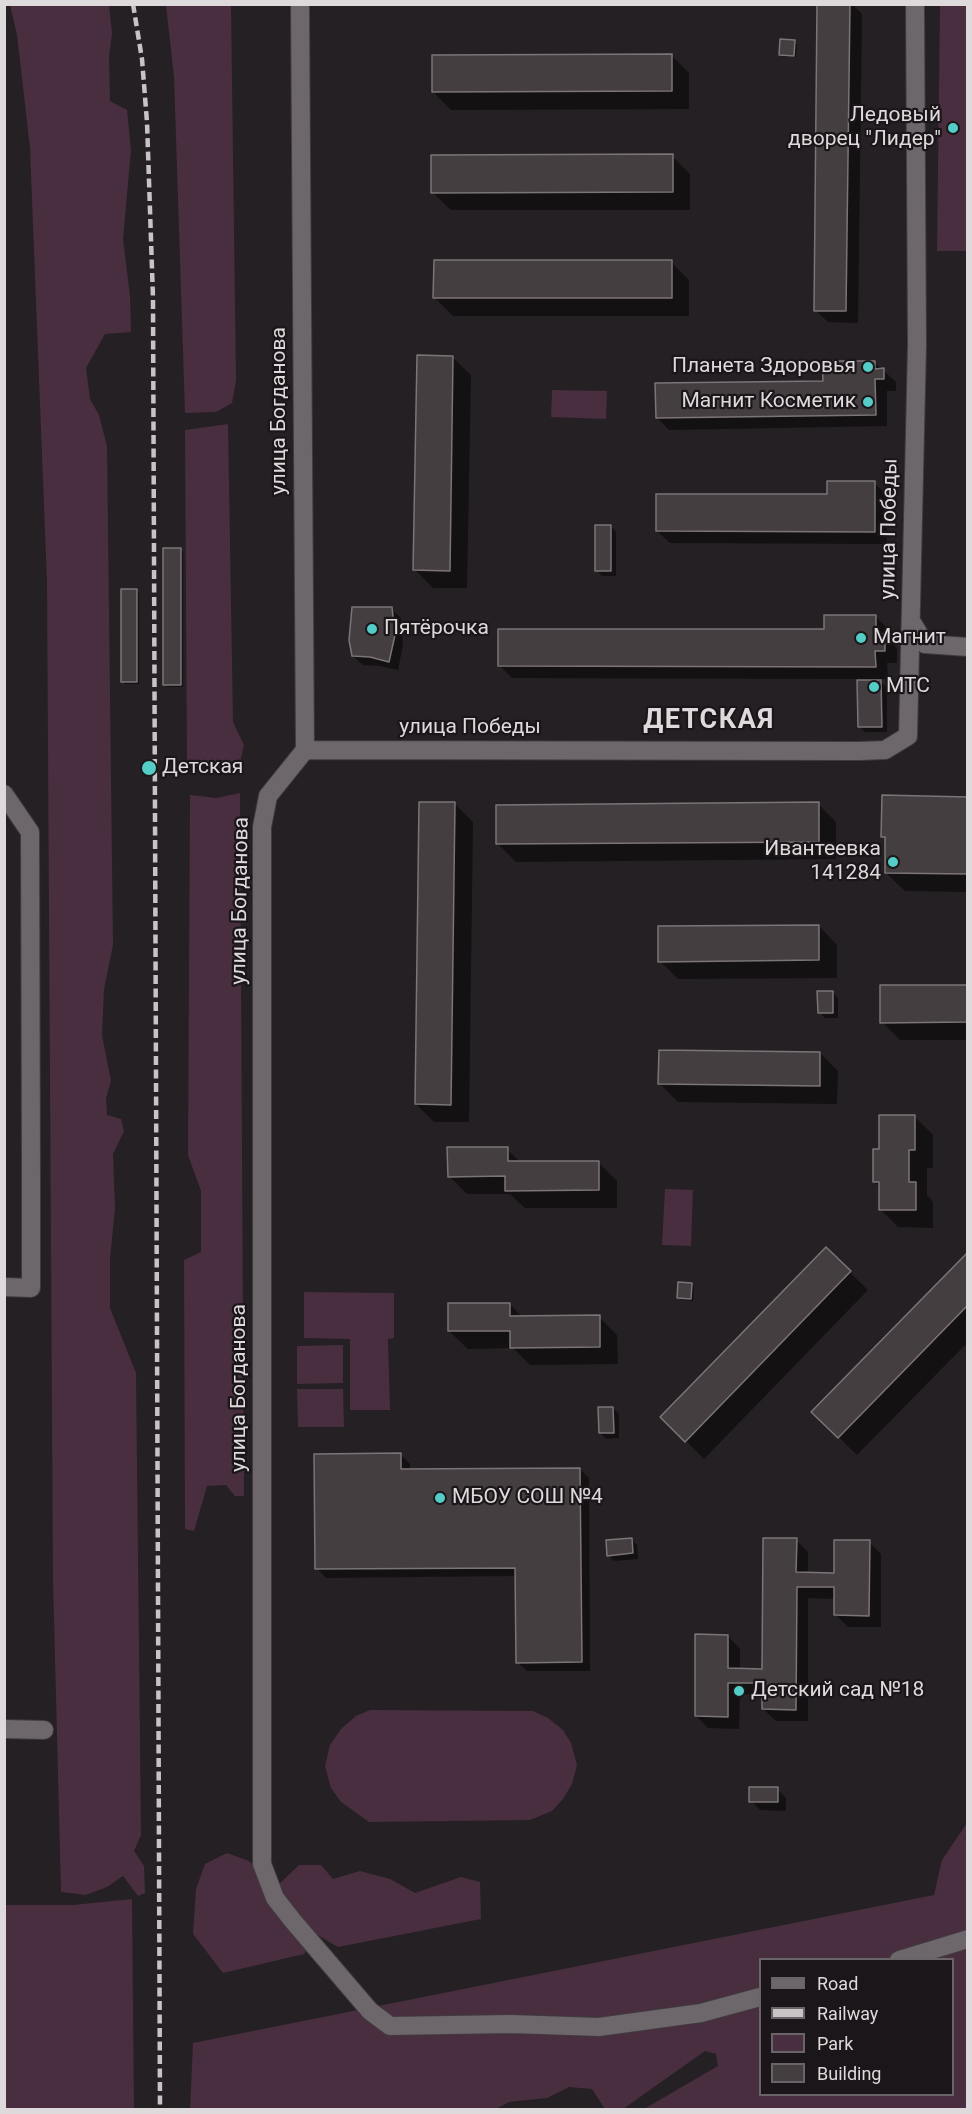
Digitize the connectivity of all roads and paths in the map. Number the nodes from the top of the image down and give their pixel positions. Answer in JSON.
{"nodes":[{"id":1,"x":300,"y":4,"type":"edge"},
{"id":2,"x":915,"y":4,"type":"edge"},
{"id":3,"x":910,"y":621,"type":"junction"},
{"id":4,"x":968,"y":647,"type":"edge"},
{"id":5,"x":305,"y":750,"type":"junction"},
{"id":6,"x":4,"y":794,"type":"edge"},
{"id":7,"x":4,"y":1287,"type":"edge"},
{"id":8,"x":4,"y":1729,"type":"edge"},
{"id":9,"x":44,"y":1730,"type":"dead end"},
{"id":10,"x":968,"y":1939,"type":"edge"},
{"id":11,"x":902,"y":1958,"type":"edge"},
{"id":12,"x":759,"y":1997,"type":"edge"}],
"edges":[{"from":1,"to":5,"type":"street","name":"улица Богданова"},
{"from":2,"to":3,"type":"street","name":"улица Победы"},
{"from":3,"to":4,"type":"street"},
{"from":3,"to":5,"type":"street","name":"улица Победы"},
{"from":5,"to":12,"type":"street","name":"улица Богданова"},
{"from":6,"to":7,"type":"street"},
{"from":8,"to":9,"type":"street"},
{"from":10,"to":11,"type":"street"}]}
